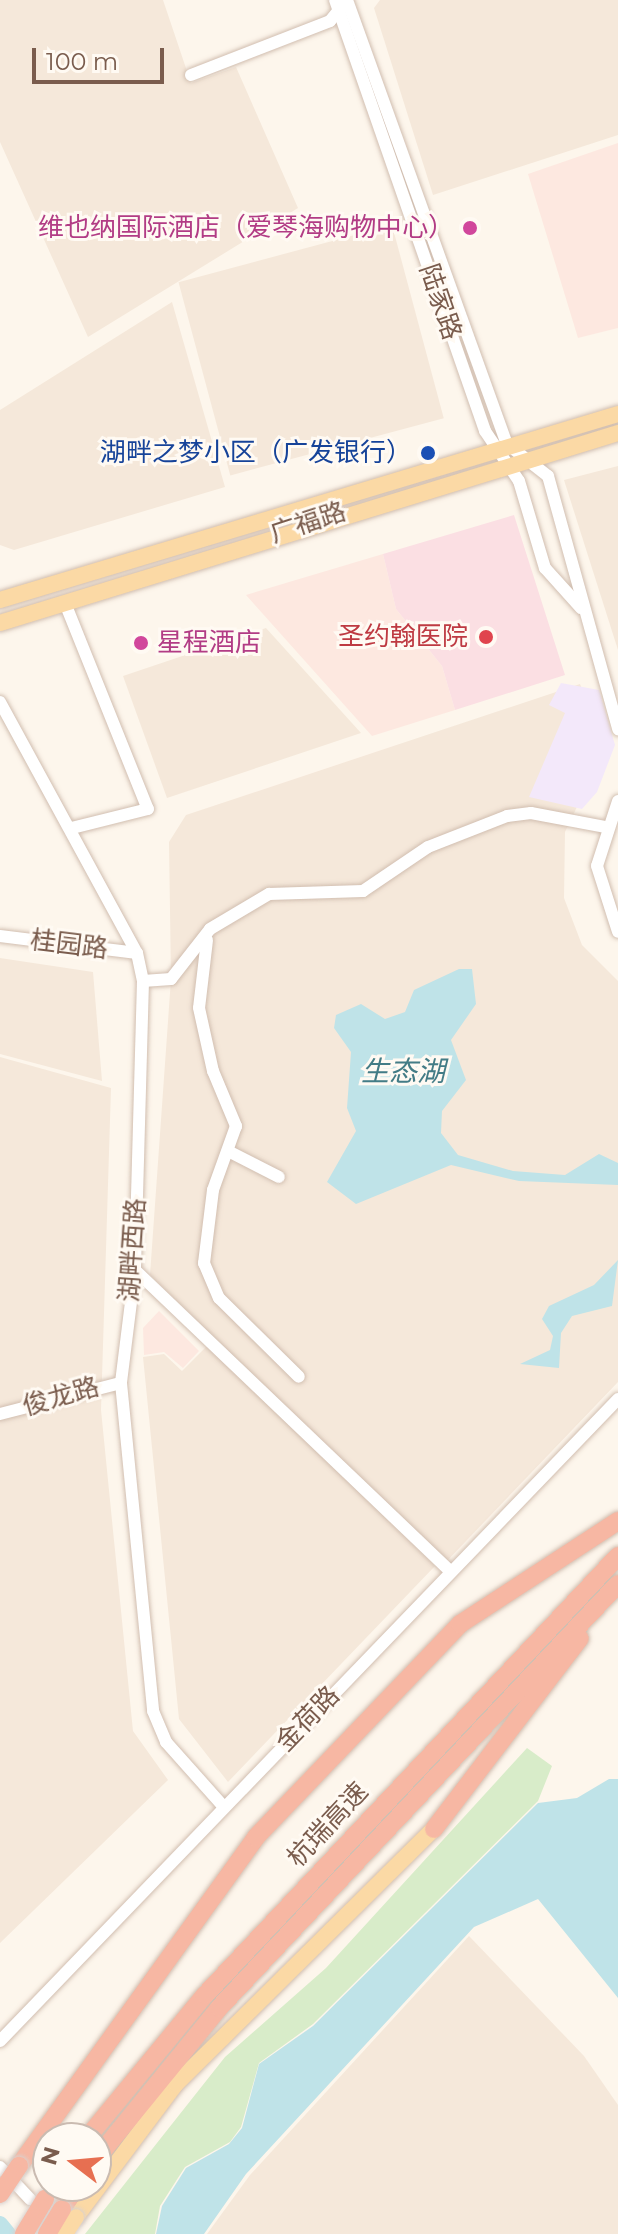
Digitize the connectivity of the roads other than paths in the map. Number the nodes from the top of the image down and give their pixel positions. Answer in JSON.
{"nodes":[{"id":1,"x":340,"y":3,"type":"edge"},
{"id":2,"x":191,"y":75,"type":"dead end"},
{"id":3,"x":618,"y":414,"type":"edge"},
{"id":4,"x":618,"y":433,"type":"edge"},
{"id":5,"x":501,"y":446,"type":"junction"},
{"id":6,"x":525,"y":461,"type":"junction"},
{"id":7,"x":505,"y":466,"type":"junction"},
{"id":8,"x":0,"y":600,"type":"edge"},
{"id":9,"x":65,"y":603,"type":"junction"},
{"id":10,"x":581,"y":608,"type":"junction"},
{"id":11,"x":0,"y":623,"type":"edge"},
{"id":12,"x":0,"y":702,"type":"edge"},
{"id":13,"x":618,"y":729,"type":"edge"},
{"id":14,"x":618,"y":801,"type":"edge"},
{"id":15,"x":605,"y":827,"type":"junction"},
{"id":16,"x":72,"y":828,"type":"junction"},
{"id":17,"x":210,"y":929,"type":"junction"},
{"id":18,"x":618,"y":932,"type":"edge"},
{"id":19,"x":0,"y":936,"type":"edge"},
{"id":20,"x":137,"y":953,"type":"junction"},
{"id":21,"x":143,"y":981,"type":"junction"},
{"id":22,"x":228,"y":1151,"type":"junction"},
{"id":23,"x":279,"y":1177,"type":"dead end"},
{"id":24,"x":135,"y":1270,"type":"junction"},
{"id":25,"x":299,"y":1377,"type":"dead end"},
{"id":26,"x":121,"y":1383,"type":"junction"},
{"id":27,"x":618,"y":1399,"type":"edge"},
{"id":28,"x":0,"y":1414,"type":"edge"},
{"id":29,"x":618,"y":1521,"type":"edge"},
{"id":30,"x":618,"y":1556,"type":"edge"},
{"id":31,"x":451,"y":1572,"type":"junction"},
{"id":32,"x":618,"y":1587,"type":"edge"},
{"id":33,"x":224,"y":1807,"type":"junction"},
{"id":34,"x":434,"y":1829,"type":"joint"},
{"id":35,"x":0,"y":2041,"type":"edge"},
{"id":36,"x":100,"y":2122,"type":"edge"},
{"id":37,"x":112,"y":2139,"type":"edge"},
{"id":38,"x":0,"y":2167,"type":"edge"},
{"id":39,"x":32,"y":2188,"type":"edge"},
{"id":40,"x":0,"y":2194,"type":"edge"},
{"id":41,"x":40,"y":2202,"type":"edge"},
{"id":42,"x":72,"y":2202,"type":"edge"},
{"id":43,"x":69,"y":2213,"type":"junction"},
{"id":44,"x":24,"y":2234,"type":"edge"},
{"id":45,"x":47,"y":2234,"type":"edge"},
{"id":46,"x":65,"y":2234,"type":"edge"}],
"edges":[{"from":1,"to":2,"type":"street"},
{"from":1,"to":5,"type":"street","name":"陆家路"},
{"from":3,"to":5,"type":"main road","name":"广福路"},
{"from":4,"to":6,"type":"main road","name":"广福路"},
{"from":5,"to":6,"type":"street","name":"陆家路"},
{"from":5,"to":7,"type":"street","name":"陆家路"},
{"from":5,"to":8,"type":"main road","name":"广福路"},
{"from":6,"to":7,"type":"main road","name":"广福路"},
{"from":6,"to":10,"type":"street","name":"陆家路"},
{"from":7,"to":9,"type":"main road","name":"广福路"},
{"from":7,"to":10,"type":"street","name":"陆家路"},
{"from":9,"to":11,"type":"main road","name":"广福路"},
{"from":9,"to":16,"type":"street"},
{"from":10,"to":13,"type":"street","name":"陆家路"},
{"from":12,"to":16,"type":"street","name":"湖畔西路"},
{"from":14,"to":15,"type":"street"},
{"from":15,"to":17,"type":"street"},
{"from":15,"to":18,"type":"street"},
{"from":16,"to":20,"type":"street","name":"湖畔西路"},
{"from":17,"to":21,"type":"street"},
{"from":17,"to":22,"type":"street"},
{"from":19,"to":20,"type":"street","name":"桂园路"},
{"from":20,"to":21,"type":"street","name":"湖畔西路"},
{"from":21,"to":24,"type":"street","name":"湖畔西路"},
{"from":22,"to":23,"type":"street"},
{"from":22,"to":25,"type":"street"},
{"from":24,"to":26,"type":"street","name":"湖畔西路"},
{"from":24,"to":31,"type":"street"},
{"from":26,"to":28,"type":"street","name":"俊龙路"},
{"from":26,"to":33,"type":"street","name":"湖畔西路"},
{"from":27,"to":31,"type":"street","name":"金荷路"},
{"from":29,"to":40,"type":"highway","bridge":true},
{"from":30,"to":36,"type":"highway","name":"杭瑞高速"},
{"from":31,"to":33,"type":"street","name":"金荷路"},
{"from":32,"to":34,"type":"highway"},
{"from":32,"to":37,"type":"highway","name":"杭瑞高速"},
{"from":33,"to":35,"type":"street","name":"金荷路"},
{"from":34,"to":43,"type":"main road"},
{"from":38,"to":39,"type":"street"},
{"from":41,"to":44,"type":"highway","bridge":true},
{"from":42,"to":43,"type":"highway"},
{"from":43,"to":45,"type":"highway","bridge":true},
{"from":43,"to":46,"type":"main road","bridge":true}]}
